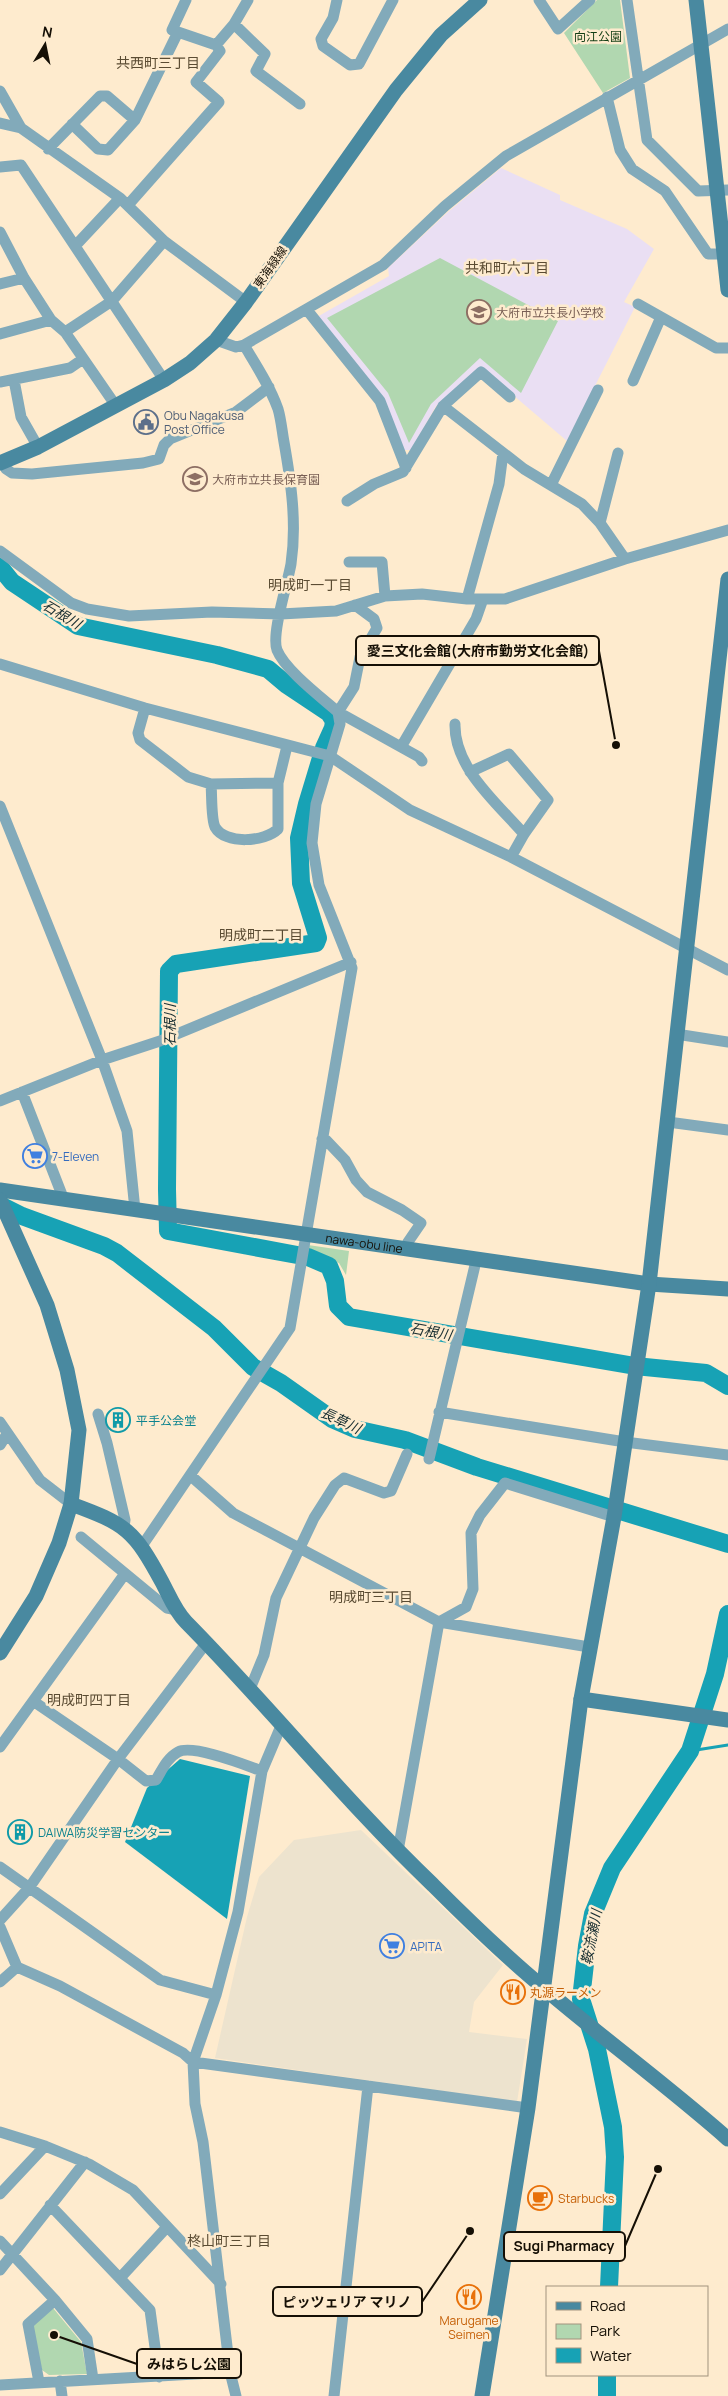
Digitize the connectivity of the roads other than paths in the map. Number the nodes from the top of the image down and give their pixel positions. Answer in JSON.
{"nodes":[{"id":1,"x":186,"y":0,"type":"edge"},
{"id":2,"x":337,"y":0,"type":"edge"},
{"id":3,"x":394,"y":0,"type":"edge"},
{"id":4,"x":480,"y":0,"type":"edge"},
{"id":5,"x":539,"y":0,"type":"edge"},
{"id":6,"x":590,"y":0,"type":"edge"},
{"id":7,"x":627,"y":0,"type":"edge"},
{"id":8,"x":696,"y":0,"type":"edge"},
{"id":9,"x":244,"y":1,"type":"edge"},
{"id":10,"x":234,"y":24,"type":"junction"},
{"id":11,"x":728,"y":29,"type":"edge"},
{"id":12,"x":178,"y":32,"type":"junction"},
{"id":13,"x":216,"y":45,"type":"junction"},
{"id":14,"x":700,"y":46,"type":"junction"},
{"id":15,"x":638,"y":80,"type":"junction"},
{"id":16,"x":0,"y":91,"type":"edge"},
{"id":17,"x":607,"y":97,"type":"junction"},
{"id":18,"x":300,"y":104,"type":"dead end"},
{"id":19,"x":135,"y":120,"type":"junction"},
{"id":20,"x":0,"y":123,"type":"edge"},
{"id":21,"x":72,"y":124,"type":"junction"},
{"id":22,"x":21,"y":128,"type":"junction"},
{"id":23,"x":48,"y":149,"type":"junction"},
{"id":24,"x":0,"y":167,"type":"edge"},
{"id":25,"x":722,"y":190,"type":"edge"},
{"id":26,"x":124,"y":202,"type":"junction"},
{"id":27,"x":0,"y":233,"type":"edge"},
{"id":28,"x":164,"y":241,"type":"junction"},
{"id":29,"x":76,"y":245,"type":"junction"},
{"id":30,"x":724,"y":254,"type":"junction"},
{"id":31,"x":24,"y":278,"type":"junction"},
{"id":32,"x":0,"y":284,"type":"edge"},
{"id":33,"x":728,"y":290,"type":"edge"},
{"id":34,"x":112,"y":301,"type":"junction"},
{"id":35,"x":246,"y":302,"type":"junction"},
{"id":36,"x":638,"y":304,"type":"dead end"},
{"id":37,"x":307,"y":310,"type":"junction"},
{"id":38,"x":661,"y":317,"type":"junction"},
{"id":39,"x":51,"y":320,"type":"junction"},
{"id":40,"x":65,"y":332,"type":"junction"},
{"id":41,"x":0,"y":334,"type":"edge"},
{"id":42,"x":216,"y":340,"type":"junction"},
{"id":43,"x":244,"y":345,"type":"junction"},
{"id":44,"x":728,"y":348,"type":"edge"},
{"id":45,"x":83,"y":359,"type":"junction"},
{"id":46,"x":14,"y":380,"type":"junction"},
{"id":47,"x":164,"y":380,"type":"junction"},
{"id":48,"x":633,"y":381,"type":"dead end"},
{"id":49,"x":0,"y":382,"type":"edge"},
{"id":50,"x":269,"y":387,"type":"junction"},
{"id":51,"x":598,"y":390,"type":"dead end"},
{"id":52,"x":510,"y":397,"type":"dead end"},
{"id":53,"x":116,"y":406,"type":"junction"},
{"id":54,"x":443,"y":406,"type":"junction"},
{"id":55,"x":38,"y":448,"type":"junction"},
{"id":56,"x":618,"y":453,"type":"dead end"},
{"id":57,"x":502,"y":454,"type":"junction"},
{"id":58,"x":2,"y":463,"type":"edge"},
{"id":59,"x":406,"y":468,"type":"junction"},
{"id":60,"x":552,"y":486,"type":"junction"},
{"id":61,"x":347,"y":501,"type":"dead end"},
{"id":62,"x":600,"y":523,"type":"junction"},
{"id":63,"x":728,"y":530,"type":"edge"},
{"id":64,"x":0,"y":551,"type":"edge"},
{"id":65,"x":624,"y":559,"type":"junction"},
{"id":66,"x":349,"y":562,"type":"dead end"},
{"id":67,"x":728,"y":579,"type":"edge"},
{"id":68,"x":385,"y":596,"type":"junction"},
{"id":69,"x":467,"y":599,"type":"junction"},
{"id":70,"x":482,"y":599,"type":"junction"},
{"id":71,"x":355,"y":605,"type":"junction"},
{"id":72,"x":281,"y":614,"type":"junction"},
{"id":73,"x":0,"y":664,"type":"edge"},
{"id":74,"x":145,"y":708,"type":"junction"},
{"id":75,"x":338,"y":712,"type":"junction"},
{"id":76,"x":455,"y":724,"type":"dead end"},
{"id":77,"x":287,"y":746,"type":"junction"},
{"id":78,"x":401,"y":747,"type":"junction"},
{"id":79,"x":325,"y":755,"type":"junction"},
{"id":80,"x":422,"y":761,"type":"dead end"},
{"id":81,"x":470,"y":772,"type":"junction"},
{"id":82,"x":278,"y":783,"type":"junction"},
{"id":83,"x":211,"y":784,"type":"junction"},
{"id":84,"x":0,"y":806,"type":"edge"},
{"id":85,"x":2,"y":818,"type":"edge"},
{"id":86,"x":524,"y":834,"type":"junction"},
{"id":87,"x":511,"y":858,"type":"junction"},
{"id":88,"x":686,"y":947,"type":"junction"},
{"id":89,"x":351,"y":962,"type":"junction"},
{"id":90,"x":728,"y":970,"type":"edge"},
{"id":91,"x":676,"y":1034,"type":"junction"},
{"id":92,"x":728,"y":1042,"type":"edge"},
{"id":93,"x":102,"y":1060,"type":"junction"},
{"id":94,"x":22,"y":1092,"type":"junction"},
{"id":95,"x":0,"y":1101,"type":"edge"},
{"id":96,"x":668,"y":1122,"type":"junction"},
{"id":97,"x":728,"y":1130,"type":"edge"},
{"id":98,"x":322,"y":1139,"type":"junction"},
{"id":99,"x":0,"y":1190,"type":"edge"},
{"id":100,"x":0,"y":1200,"type":"edge"},
{"id":101,"x":64,"y":1200,"type":"junction"},
{"id":102,"x":135,"y":1210,"type":"junction"},
{"id":103,"x":306,"y":1235,"type":"junction"},
{"id":104,"x":406,"y":1250,"type":"junction"},
{"id":105,"x":476,"y":1261,"type":"junction"},
{"id":106,"x":649,"y":1284,"type":"junction"},
{"id":107,"x":728,"y":1289,"type":"edge"},
{"id":108,"x":439,"y":1412,"type":"junction"},
{"id":109,"x":98,"y":1414,"type":"dead end"},
{"id":110,"x":0,"y":1422,"type":"edge"},
{"id":111,"x":7,"y":1434,"type":"junction"},
{"id":112,"x":625,"y":1442,"type":"junction"},
{"id":113,"x":0,"y":1445,"type":"edge"},
{"id":114,"x":407,"y":1454,"type":"dead end"},
{"id":115,"x":728,"y":1455,"type":"edge"},
{"id":116,"x":429,"y":1459,"type":"dead end"},
{"id":117,"x":191,"y":1476,"type":"junction"},
{"id":118,"x":71,"y":1504,"type":"junction"},
{"id":119,"x":615,"y":1510,"type":"junction"},
{"id":120,"x":124,"y":1527,"type":"junction"},
{"id":121,"x":81,"y":1537,"type":"dead end"},
{"id":122,"x":142,"y":1546,"type":"junction"},
{"id":123,"x":301,"y":1548,"type":"junction"},
{"id":124,"x":124,"y":1575,"type":"junction"},
{"id":125,"x":177,"y":1610,"type":"junction"},
{"id":126,"x":439,"y":1622,"type":"junction"},
{"id":127,"x":207,"y":1642,"type":"junction"},
{"id":128,"x":589,"y":1647,"type":"junction"},
{"id":129,"x":0,"y":1653,"type":"edge"},
{"id":130,"x":250,"y":1689,"type":"junction"},
{"id":131,"x":581,"y":1699,"type":"junction"},
{"id":132,"x":33,"y":1701,"type":"junction"},
{"id":133,"x":725,"y":1720,"type":"edge"},
{"id":134,"x":281,"y":1726,"type":"junction"},
{"id":135,"x":0,"y":1748,"type":"edge"},
{"id":136,"x":118,"y":1759,"type":"junction"},
{"id":137,"x":262,"y":1771,"type":"junction"},
{"id":138,"x":398,"y":1852,"type":"junction"},
{"id":139,"x":0,"y":1867,"type":"edge"},
{"id":140,"x":29,"y":1888,"type":"junction"},
{"id":141,"x":0,"y":1920,"type":"edge"},
{"id":142,"x":0,"y":1927,"type":"edge"},
{"id":143,"x":17,"y":1967,"type":"junction"},
{"id":144,"x":0,"y":1982,"type":"edge"},
{"id":145,"x":543,"y":1988,"type":"junction"},
{"id":146,"x":216,"y":1995,"type":"junction"},
{"id":147,"x":193,"y":2062,"type":"junction"},
{"id":148,"x":368,"y":2086,"type":"junction"},
{"id":149,"x":528,"y":2108,"type":"junction"},
{"id":150,"x":0,"y":2132,"type":"edge"},
{"id":151,"x":728,"y":2139,"type":"edge"},
{"id":152,"x":46,"y":2146,"type":"junction"},
{"id":153,"x":86,"y":2162,"type":"junction"},
{"id":154,"x":0,"y":2194,"type":"edge"},
{"id":155,"x":50,"y":2205,"type":"junction"},
{"id":156,"x":167,"y":2227,"type":"junction"},
{"id":157,"x":0,"y":2241,"type":"edge"},
{"id":158,"x":11,"y":2254,"type":"junction"},
{"id":159,"x":0,"y":2270,"type":"edge"},
{"id":160,"x":120,"y":2278,"type":"junction"},
{"id":161,"x":221,"y":2284,"type":"junction"},
{"id":162,"x":55,"y":2300,"type":"junction"},
{"id":163,"x":230,"y":2372,"type":"junction"},
{"id":164,"x":159,"y":2377,"type":"junction"},
{"id":165,"x":93,"y":2379,"type":"junction"},
{"id":166,"x":60,"y":2381,"type":"junction"},
{"id":167,"x":38,"y":2382,"type":"junction"},
{"id":168,"x":0,"y":2385,"type":"edge"},
{"id":169,"x":62,"y":2396,"type":"edge"},
{"id":170,"x":236,"y":2396,"type":"edge"},
{"id":171,"x":334,"y":2396,"type":"edge"},
{"id":172,"x":482,"y":2396,"type":"edge"}],
"edges":[{"from":1,"to":12,"type":"street"},
{"from":2,"to":3,"type":"street"},
{"from":4,"to":35,"type":"street","name":"東海緑線"},
{"from":5,"to":6,"type":"street"},
{"from":7,"to":15,"type":"street"},
{"from":8,"to":14,"type":"street"},
{"from":9,"to":10,"type":"street"},
{"from":10,"to":13,"type":"street"},
{"from":10,"to":18,"type":"street"},
{"from":11,"to":14,"type":"street"},
{"from":12,"to":13,"type":"street"},
{"from":12,"to":19,"type":"street"},
{"from":13,"to":26,"type":"street"},
{"from":14,"to":15,"type":"street"},
{"from":14,"to":25,"type":"street"},
{"from":15,"to":17,"type":"street"},
{"from":15,"to":25,"type":"street"},
{"from":16,"to":22,"type":"street"},
{"from":17,"to":30,"type":"street"},
{"from":17,"to":37,"type":"street"},
{"from":19,"to":21,"type":"street"},
{"from":19,"to":21,"type":"street"},
{"from":20,"to":22,"type":"street"},
{"from":21,"to":23,"type":"street"},
{"from":22,"to":23,"type":"street"},
{"from":23,"to":26,"type":"street"},
{"from":24,"to":29,"type":"street"},
{"from":25,"to":30,"type":"street"},
{"from":26,"to":28,"type":"street"},
{"from":26,"to":29,"type":"street"},
{"from":27,"to":31,"type":"street"},
{"from":28,"to":34,"type":"street"},
{"from":28,"to":35,"type":"street"},
{"from":29,"to":34,"type":"street"},
{"from":30,"to":33,"type":"street"},
{"from":31,"to":32,"type":"street"},
{"from":31,"to":39,"type":"street"},
{"from":34,"to":40,"type":"street"},
{"from":34,"to":47,"type":"street"},
{"from":35,"to":42,"type":"street","name":"東海緑線"},
{"from":36,"to":38,"type":"street"},
{"from":37,"to":43,"type":"street"},
{"from":37,"to":59,"type":"street"},
{"from":38,"to":44,"type":"street"},
{"from":38,"to":48,"type":"street"},
{"from":39,"to":40,"type":"street"},
{"from":39,"to":41,"type":"street"},
{"from":40,"to":45,"type":"street"},
{"from":42,"to":43,"type":"street"},
{"from":42,"to":47,"type":"street","name":"東海緑線"},
{"from":43,"to":50,"type":"street"},
{"from":45,"to":46,"type":"street"},
{"from":45,"to":53,"type":"street"},
{"from":46,"to":49,"type":"street"},
{"from":46,"to":55,"type":"street"},
{"from":47,"to":53,"type":"street","name":"東海緑線"},
{"from":50,"to":58,"type":"street"},
{"from":50,"to":72,"type":"street"},
{"from":51,"to":60,"type":"street"},
{"from":52,"to":54,"type":"street"},
{"from":53,"to":55,"type":"street","name":"東海緑線"},
{"from":54,"to":57,"type":"street"},
{"from":54,"to":59,"type":"street"},
{"from":55,"to":58,"type":"street","name":"東海緑線"},
{"from":56,"to":62,"type":"street"},
{"from":57,"to":60,"type":"street"},
{"from":57,"to":69,"type":"street"},
{"from":59,"to":61,"type":"street"},
{"from":60,"to":62,"type":"street"},
{"from":62,"to":65,"type":"street"},
{"from":63,"to":65,"type":"street"},
{"from":64,"to":72,"type":"street"},
{"from":65,"to":70,"type":"street"},
{"from":66,"to":68,"type":"street"},
{"from":67,"to":88,"type":"street"},
{"from":68,"to":69,"type":"street"},
{"from":68,"to":71,"type":"street"},
{"from":69,"to":70,"type":"street"},
{"from":70,"to":78,"type":"street"},
{"from":71,"to":72,"type":"street"},
{"from":71,"to":75,"type":"street"},
{"from":72,"to":75,"type":"street"},
{"from":73,"to":74,"type":"street"},
{"from":74,"to":77,"type":"street"},
{"from":74,"to":83,"type":"street"},
{"from":75,"to":78,"type":"street"},
{"from":75,"to":79,"type":"street"},
{"from":76,"to":81,"type":"street"},
{"from":77,"to":79,"type":"street"},
{"from":77,"to":82,"type":"street"},
{"from":78,"to":80,"type":"street"},
{"from":79,"to":87,"type":"street"},
{"from":79,"to":89,"type":"street"},
{"from":81,"to":86,"type":"street"},
{"from":81,"to":86,"type":"street"},
{"from":82,"to":83,"type":"street"},
{"from":82,"to":83,"type":"street"},
{"from":84,"to":85,"type":"street"},
{"from":85,"to":93,"type":"street"},
{"from":86,"to":87,"type":"street"},
{"from":87,"to":88,"type":"street"},
{"from":88,"to":90,"type":"street"},
{"from":88,"to":91,"type":"street"},
{"from":89,"to":93,"type":"street"},
{"from":89,"to":98,"type":"street"},
{"from":91,"to":92,"type":"street"},
{"from":91,"to":96,"type":"street"},
{"from":93,"to":94,"type":"street"},
{"from":93,"to":102,"type":"street"},
{"from":94,"to":95,"type":"street"},
{"from":94,"to":101,"type":"street"},
{"from":96,"to":97,"type":"street"},
{"from":96,"to":106,"type":"street"},
{"from":98,"to":103,"type":"street"},
{"from":98,"to":104,"type":"street"},
{"from":99,"to":101,"type":"street","name":"nawa-obu line"},
{"from":100,"to":118,"type":"street"},
{"from":101,"to":102,"type":"street","name":"nawa-obu line"},
{"from":102,"to":103,"type":"street","name":"nawa-obu line"},
{"from":103,"to":104,"type":"street","name":"nawa-obu line"},
{"from":103,"to":117,"type":"street"},
{"from":104,"to":105,"type":"street","name":"nawa-obu line"},
{"from":105,"to":106,"type":"street","name":"nawa-obu line"},
{"from":105,"to":108,"type":"street"},
{"from":106,"to":107,"type":"street","name":"nawa-obu line"},
{"from":106,"to":112,"type":"street"},
{"from":108,"to":112,"type":"street"},
{"from":108,"to":116,"type":"street"},
{"from":109,"to":120,"type":"street"},
{"from":110,"to":111,"type":"street"},
{"from":111,"to":113,"type":"street"},
{"from":111,"to":118,"type":"street"},
{"from":112,"to":115,"type":"street"},
{"from":112,"to":119,"type":"street"},
{"from":114,"to":123,"type":"street"},
{"from":117,"to":122,"type":"street"},
{"from":117,"to":123,"type":"street"},
{"from":118,"to":120,"type":"street"},
{"from":118,"to":129,"type":"street"},
{"from":119,"to":126,"type":"street"},
{"from":119,"to":128,"type":"street"},
{"from":120,"to":122,"type":"street"},
{"from":121,"to":124,"type":"street"},
{"from":122,"to":125,"type":"street"},
{"from":123,"to":126,"type":"street"},
{"from":123,"to":130,"type":"street"},
{"from":124,"to":125,"type":"street"},
{"from":124,"to":132,"type":"street"},
{"from":125,"to":127,"type":"street"},
{"from":126,"to":128,"type":"street"},
{"from":126,"to":138,"type":"street"},
{"from":127,"to":130,"type":"street"},
{"from":127,"to":136,"type":"street"},
{"from":128,"to":131,"type":"street"},
{"from":130,"to":134,"type":"street"},
{"from":131,"to":133,"type":"street"},
{"from":131,"to":145,"type":"street"},
{"from":132,"to":135,"type":"street"},
{"from":132,"to":136,"type":"street"},
{"from":134,"to":137,"type":"street"},
{"from":134,"to":138,"type":"street"},
{"from":136,"to":137,"type":"street"},
{"from":136,"to":140,"type":"street"},
{"from":137,"to":146,"type":"street"},
{"from":138,"to":145,"type":"street"},
{"from":139,"to":140,"type":"street"},
{"from":140,"to":141,"type":"street"},
{"from":140,"to":146,"type":"street"},
{"from":142,"to":143,"type":"street"},
{"from":143,"to":144,"type":"street"},
{"from":143,"to":147,"type":"street"},
{"from":145,"to":149,"type":"street"},
{"from":145,"to":151,"type":"street"},
{"from":146,"to":147,"type":"street"},
{"from":147,"to":148,"type":"street"},
{"from":147,"to":161,"type":"street"},
{"from":148,"to":149,"type":"street"},
{"from":148,"to":171,"type":"street"},
{"from":149,"to":172,"type":"street"},
{"from":150,"to":152,"type":"street"},
{"from":152,"to":153,"type":"street"},
{"from":152,"to":154,"type":"street"},
{"from":153,"to":155,"type":"street"},
{"from":153,"to":156,"type":"street"},
{"from":155,"to":158,"type":"street"},
{"from":155,"to":160,"type":"street"},
{"from":156,"to":160,"type":"street"},
{"from":156,"to":161,"type":"street"},
{"from":157,"to":158,"type":"street"},
{"from":158,"to":159,"type":"street"},
{"from":158,"to":162,"type":"street"},
{"from":160,"to":164,"type":"street"},
{"from":161,"to":163,"type":"street"},
{"from":162,"to":165,"type":"street"},
{"from":162,"to":167,"type":"street"},
{"from":163,"to":164,"type":"street"},
{"from":163,"to":170,"type":"street"},
{"from":164,"to":165,"type":"street"},
{"from":165,"to":166,"type":"street"},
{"from":166,"to":167,"type":"street"},
{"from":166,"to":169,"type":"street"},
{"from":167,"to":168,"type":"street"}]}
